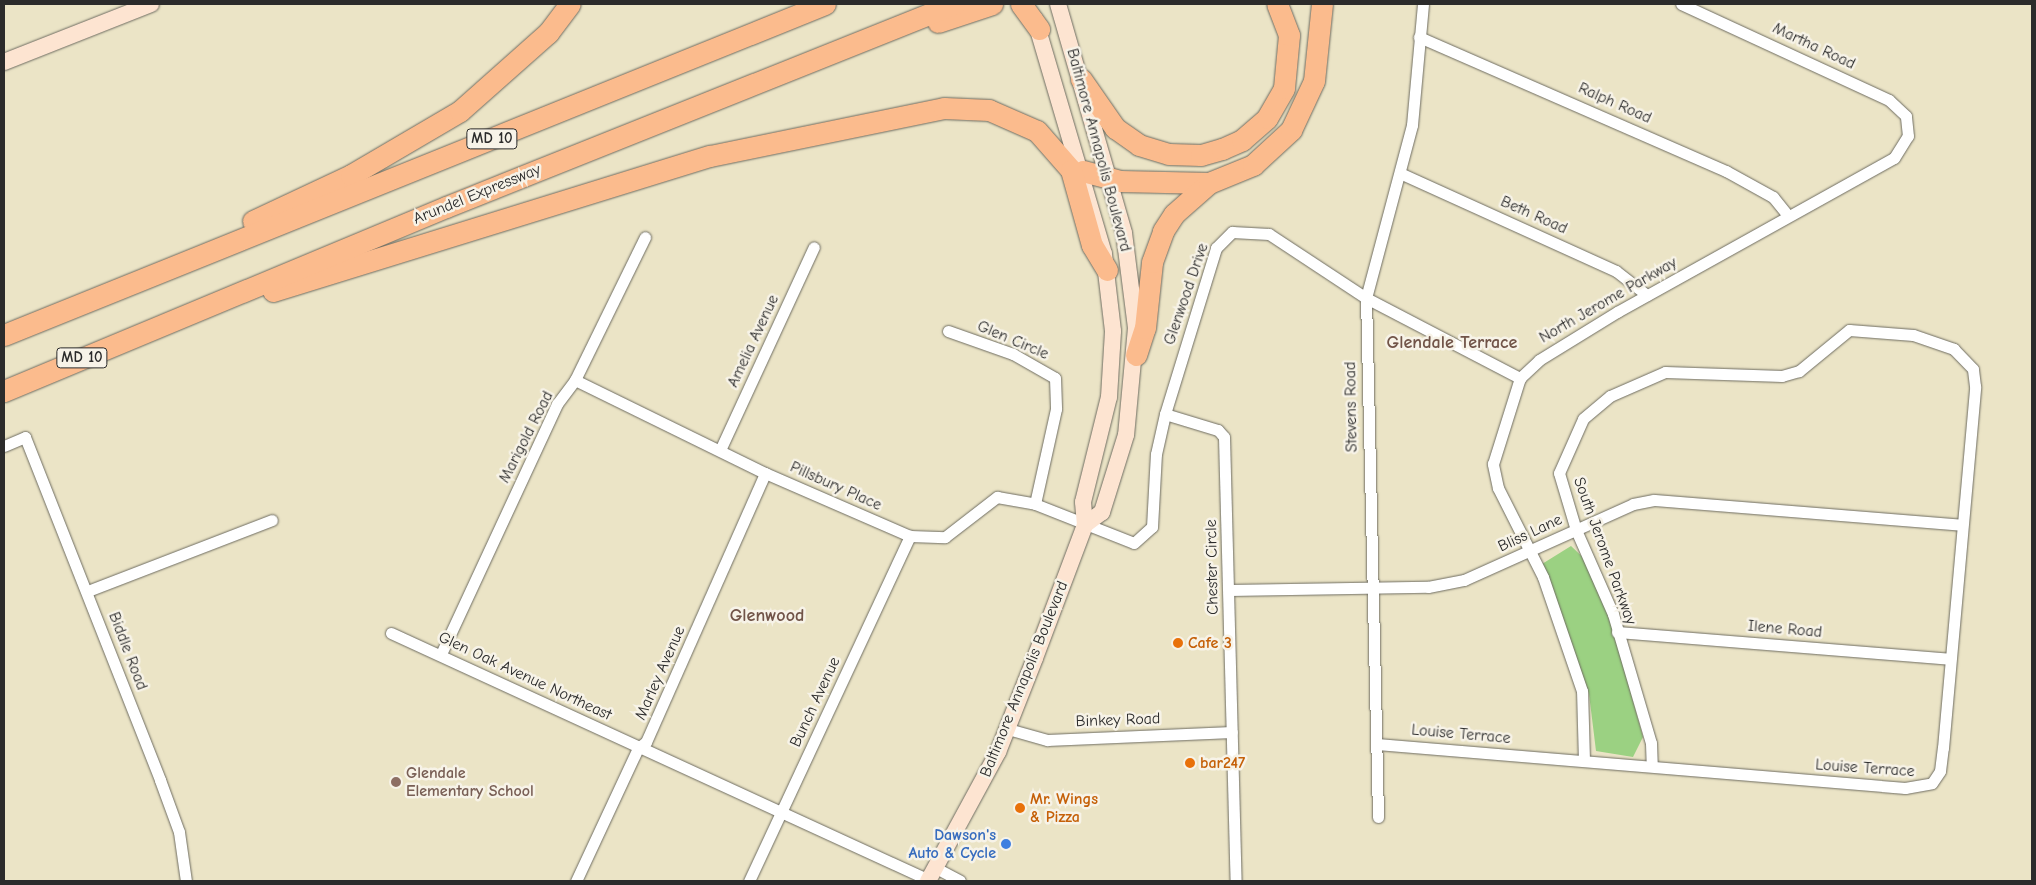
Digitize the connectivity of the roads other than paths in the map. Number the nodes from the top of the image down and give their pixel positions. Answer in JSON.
{"nodes":[{"id":1,"x":151,"y":4,"type":"edge"},
{"id":2,"x":570,"y":4,"type":"edge"},
{"id":3,"x":825,"y":4,"type":"edge"},
{"id":4,"x":954,"y":4,"type":"edge"},
{"id":5,"x":992,"y":4,"type":"edge"},
{"id":6,"x":1021,"y":4,"type":"edge"},
{"id":7,"x":1030,"y":4,"type":"edge"},
{"id":8,"x":1058,"y":4,"type":"edge"},
{"id":9,"x":1277,"y":4,"type":"edge"},
{"id":10,"x":1322,"y":4,"type":"edge"},
{"id":11,"x":1423,"y":4,"type":"edge"},
{"id":12,"x":1681,"y":4,"type":"edge"},
{"id":13,"x":1711,"y":4,"type":"edge"},
{"id":14,"x":1705,"y":14,"type":"junction"},
{"id":15,"x":915,"y":20,"type":"junction"},
{"id":16,"x":1039,"y":29,"type":"junction"},
{"id":17,"x":1419,"y":37,"type":"junction"},
{"id":18,"x":4,"y":62,"type":"edge"},
{"id":19,"x":1081,"y":79,"type":"junction"},
{"id":20,"x":1907,"y":140,"type":"joint"},
{"id":21,"x":1083,"y":171,"type":"junction"},
{"id":22,"x":1402,"y":174,"type":"junction"},
{"id":23,"x":1108,"y":177,"type":"junction"},
{"id":24,"x":1209,"y":183,"type":"junction"},
{"id":25,"x":1787,"y":214,"type":"junction"},
{"id":26,"x":645,"y":237,"type":"dead end"},
{"id":27,"x":814,"y":248,"type":"dead end"},
{"id":28,"x":1107,"y":270,"type":"junction"},
{"id":29,"x":159,"y":273,"type":"junction"},
{"id":30,"x":238,"y":292,"type":"junction"},
{"id":31,"x":1647,"y":295,"type":"junction"},
{"id":32,"x":1366,"y":298,"type":"junction"},
{"id":33,"x":948,"y":331,"type":"dead end"},
{"id":34,"x":4,"y":335,"type":"edge"},
{"id":35,"x":1136,"y":355,"type":"junction"},
{"id":36,"x":1973,"y":369,"type":"joint"},
{"id":37,"x":1520,"y":378,"type":"junction"},
{"id":38,"x":575,"y":380,"type":"junction"},
{"id":39,"x":4,"y":390,"type":"edge"},
{"id":40,"x":1165,"y":414,"type":"junction"},
{"id":41,"x":4,"y":446,"type":"edge"},
{"id":42,"x":721,"y":448,"type":"junction"},
{"id":43,"x":766,"y":473,"type":"junction"},
{"id":44,"x":1035,"y":504,"type":"junction"},
{"id":45,"x":272,"y":520,"type":"dead end"},
{"id":46,"x":1084,"y":525,"type":"junction"},
{"id":47,"x":1962,"y":525,"type":"junction"},
{"id":48,"x":1576,"y":530,"type":"junction"},
{"id":49,"x":910,"y":536,"type":"junction"},
{"id":50,"x":1530,"y":552,"type":"junction"},
{"id":51,"x":1374,"y":586,"type":"junction"},
{"id":52,"x":1229,"y":590,"type":"junction"},
{"id":53,"x":88,"y":591,"type":"junction"},
{"id":54,"x":1618,"y":632,"type":"junction"},
{"id":55,"x":391,"y":633,"type":"dead end"},
{"id":56,"x":441,"y":654,"type":"junction"},
{"id":57,"x":1950,"y":659,"type":"junction"},
{"id":58,"x":1008,"y":729,"type":"junction"},
{"id":59,"x":1232,"y":732,"type":"junction"},
{"id":60,"x":1377,"y":744,"type":"junction"},
{"id":61,"x":638,"y":748,"type":"junction"},
{"id":62,"x":1584,"y":760,"type":"junction"},
{"id":63,"x":1652,"y":766,"type":"junction"},
{"id":64,"x":781,"y":812,"type":"junction"},
{"id":65,"x":1378,"y":817,"type":"dead end"},
{"id":66,"x":931,"y":877,"type":"edge"},
{"id":67,"x":186,"y":881,"type":"edge"},
{"id":68,"x":576,"y":881,"type":"edge"},
{"id":69,"x":749,"y":881,"type":"edge"},
{"id":70,"x":960,"y":881,"type":"edge"},
{"id":71,"x":1236,"y":881,"type":"edge"}],
"edges":[{"from":1,"to":18,"type":"main road"},
{"from":2,"to":29,"type":"highway"},
{"from":3,"to":29,"type":"highway","number":"MD 10"},
{"from":4,"to":15,"type":"highway","name":"Arundel Expressway","number":"MD 10"},
{"from":5,"to":15,"type":"highway"},
{"from":6,"to":16,"type":"highway"},
{"from":7,"to":16,"type":"main road","name":"Baltimore Annapolis Boulevard"},
{"from":8,"to":19,"type":"main road","name":"Baltimore Annapolis Boulevard"},
{"from":9,"to":19,"type":"highway"},
{"from":10,"to":24,"type":"highway"},
{"from":11,"to":17,"type":"street","name":"Stevens Road"},
{"from":12,"to":14,"type":"street","name":"Martha Road"},
{"from":13,"to":14,"type":"street"},
{"from":14,"to":20,"type":"street","name":"Martha Road"},
{"from":15,"to":30,"type":"highway","name":"Arundel Expressway","number":"MD 10"},
{"from":16,"to":21,"type":"main road","name":"Baltimore Annapolis Boulevard"},
{"from":17,"to":22,"type":"street","name":"Stevens Road"},
{"from":17,"to":25,"type":"street","name":"Ralph Road"},
{"from":19,"to":23,"type":"main road","name":"Baltimore Annapolis Boulevard"},
{"from":20,"to":25,"type":"street","name":"North Jerome Parkway"},
{"from":21,"to":23,"type":"highway"},
{"from":21,"to":28,"type":"main road","name":"Baltimore Annapolis Boulevard"},
{"from":22,"to":31,"type":"street","name":"Beth Road"},
{"from":22,"to":32,"type":"street","name":"Stevens Road"},
{"from":23,"to":24,"type":"highway"},
{"from":23,"to":35,"type":"main road","name":"Baltimore Annapolis Boulevard"},
{"from":24,"to":35,"type":"highway"},
{"from":25,"to":31,"type":"street","name":"North Jerome Parkway"},
{"from":26,"to":38,"type":"street","name":"Marigold Road"},
{"from":27,"to":42,"type":"street","name":"Amelia Avenue"},
{"from":28,"to":30,"type":"highway"},
{"from":28,"to":46,"type":"main road","name":"Baltimore Annapolis Boulevard"},
{"from":29,"to":34,"type":"highway","number":"MD 10"},
{"from":30,"to":39,"type":"highway","name":"Arundel Expressway","number":"MD 10"},
{"from":31,"to":37,"type":"street","name":"North Jerome Parkway"},
{"from":32,"to":37,"type":"street","name":"Glenwood Drive"},
{"from":32,"to":40,"type":"street","name":"Glenwood Drive"},
{"from":32,"to":51,"type":"street","name":"Stevens Road"},
{"from":33,"to":44,"type":"street","name":"Glen Circle"},
{"from":35,"to":46,"type":"main road","name":"Baltimore Annapolis Boulevard"},
{"from":36,"to":47,"type":"street","name":"Louise Terrace"},
{"from":36,"to":48,"type":"street","name":"South Jerome Parkway"},
{"from":37,"to":50,"type":"street","name":"North Jerome Parkway"},
{"from":38,"to":42,"type":"street","name":"Pillsbury Place"},
{"from":38,"to":56,"type":"street","name":"Marigold Road"},
{"from":40,"to":46,"type":"street","name":"Glenwood Drive"},
{"from":40,"to":52,"type":"street","name":"Chester Circle"},
{"from":41,"to":53,"type":"street","name":"Biddle Road"},
{"from":42,"to":43,"type":"street","name":"Pillsbury Place"},
{"from":43,"to":49,"type":"street","name":"Pillsbury Place"},
{"from":43,"to":61,"type":"street","name":"Marley Avenue"},
{"from":44,"to":46,"type":"street","name":"Pillsbury Place"},
{"from":44,"to":49,"type":"street","name":"Pillsbury Place"},
{"from":45,"to":53,"type":"street"},
{"from":46,"to":58,"type":"main road","name":"Baltimore Annapolis Boulevard"},
{"from":47,"to":48,"type":"street","name":"Bliss Lane"},
{"from":47,"to":57,"type":"street","name":"Louise Terrace"},
{"from":48,"to":50,"type":"street","name":"Bliss Lane"},
{"from":48,"to":54,"type":"street","name":"South Jerome Parkway"},
{"from":49,"to":64,"type":"street","name":"Bunch Avenue"},
{"from":50,"to":51,"type":"street","name":"Bliss Lane"},
{"from":50,"to":62,"type":"street","name":"North Jerome Parkway"},
{"from":51,"to":52,"type":"street","name":"Bliss Lane"},
{"from":51,"to":60,"type":"street","name":"Stevens Road"},
{"from":52,"to":59,"type":"street","name":"Chester Circle"},
{"from":53,"to":67,"type":"street","name":"Biddle Road"},
{"from":54,"to":57,"type":"street","name":"Ilene Road"},
{"from":54,"to":63,"type":"street","name":"South Jerome Parkway"},
{"from":55,"to":56,"type":"street","name":"Glen Oak Avenue Northeast"},
{"from":56,"to":61,"type":"street","name":"Glen Oak Avenue Northeast"},
{"from":57,"to":63,"type":"street","name":"Louise Terrace"},
{"from":58,"to":59,"type":"street","name":"Binkey Road"},
{"from":58,"to":66,"type":"main road","name":"Baltimore Annapolis Boulevard"},
{"from":59,"to":71,"type":"street","name":"Chester Circle"},
{"from":60,"to":62,"type":"street","name":"Louise Terrace"},
{"from":60,"to":65,"type":"street","name":"Stevens Road"},
{"from":61,"to":64,"type":"street","name":"Glen Oak Avenue Northeast"},
{"from":61,"to":68,"type":"street","name":"Marley Avenue"},
{"from":62,"to":63,"type":"street","name":"Louise Terrace"},
{"from":64,"to":66,"type":"street","name":"Glen Oak Avenue Northeast"},
{"from":64,"to":69,"type":"street","name":"Bunch Avenue"},
{"from":66,"to":70,"type":"street"}]}
